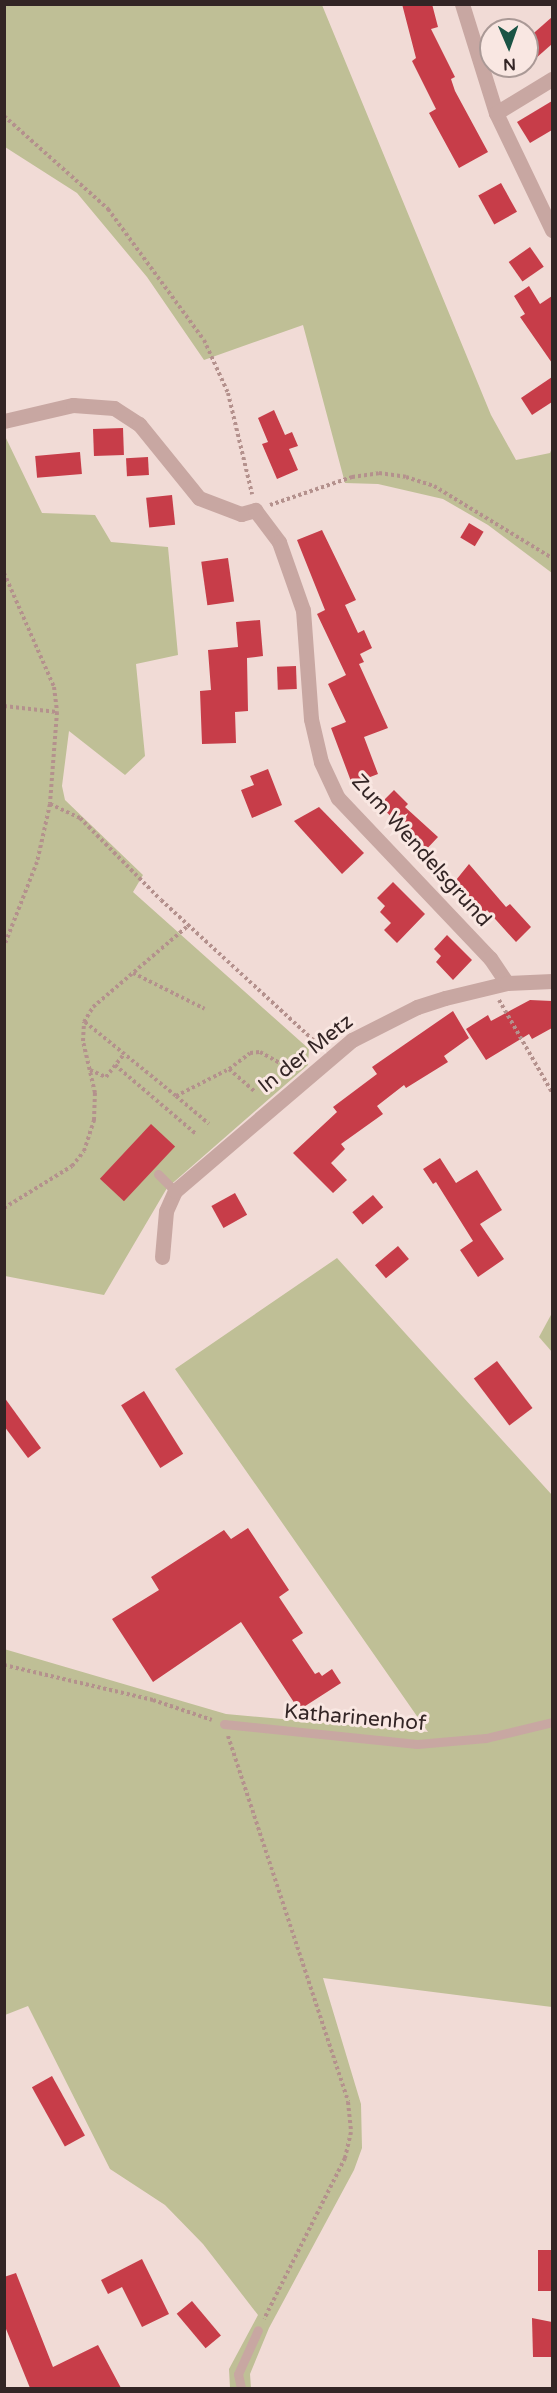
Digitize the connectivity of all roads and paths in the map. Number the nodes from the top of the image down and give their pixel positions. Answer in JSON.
{"nodes":[{"id":1,"x":462,"y":4,"type":"edge"},
{"id":2,"x":552,"y":79,"type":"edge"},
{"id":3,"x":496,"y":113,"type":"junction"},
{"id":4,"x":4,"y":116,"type":"edge"},
{"id":5,"x":552,"y":230,"type":"edge"},
{"id":6,"x":4,"y":421,"type":"edge"},
{"id":7,"x":255,"y":510,"type":"junction"},
{"id":8,"x":552,"y":558,"type":"edge"},
{"id":9,"x":4,"y":573,"type":"edge"},
{"id":10,"x":4,"y":706,"type":"edge"},
{"id":11,"x":57,"y":712,"type":"junction"},
{"id":12,"x":50,"y":804,"type":"junction"},
{"id":13,"x":188,"y":926,"type":"junction"},
{"id":14,"x":4,"y":946,"type":"edge"},
{"id":15,"x":133,"y":973,"type":"junction"},
{"id":16,"x":552,"y":981,"type":"edge"},
{"id":17,"x":500,"y":985,"type":"junction"},
{"id":18,"x":205,"y":1009,"type":"dead end"},
{"id":19,"x":84,"y":1022,"type":"junction"},
{"id":20,"x":124,"y":1053,"type":"junction"},
{"id":21,"x":331,"y":1056,"type":"junction"},
{"id":22,"x":115,"y":1065,"type":"junction"},
{"id":23,"x":90,"y":1070,"type":"junction"},
{"id":24,"x":229,"y":1070,"type":"junction"},
{"id":25,"x":304,"y":1079,"type":"junction"},
{"id":26,"x":254,"y":1091,"type":"dead end"},
{"id":27,"x":552,"y":1092,"type":"edge"},
{"id":28,"x":176,"y":1096,"type":"junction"},
{"id":29,"x":209,"y":1124,"type":"dead end"},
{"id":30,"x":196,"y":1134,"type":"dead end"},
{"id":31,"x":158,"y":1174,"type":"dead end"},
{"id":32,"x":175,"y":1191,"type":"junction"},
{"id":33,"x":4,"y":1208,"type":"edge"},
{"id":34,"x":162,"y":1257,"type":"dead end"},
{"id":35,"x":4,"y":1665,"type":"edge"},
{"id":36,"x":552,"y":1722,"type":"edge"},
{"id":37,"x":224,"y":1724,"type":"junction"},
{"id":38,"x":258,"y":2330,"type":"joint"},
{"id":39,"x":241,"y":2388,"type":"edge"}],
"edges":[{"from":1,"to":3,"type":"street"},
{"from":2,"to":3,"type":"street"},
{"from":3,"to":5,"type":"street"},
{"from":4,"to":7,"type":"path"},
{"from":6,"to":7,"type":"street"},
{"from":7,"to":8,"type":"path"},
{"from":7,"to":17,"type":"street","name":"Zum Wendelsgrund"},
{"from":9,"to":11,"type":"path"},
{"from":10,"to":11,"type":"path"},
{"from":11,"to":12,"type":"path"},
{"from":12,"to":13,"type":"path"},
{"from":12,"to":14,"type":"path"},
{"from":13,"to":15,"type":"path"},
{"from":13,"to":21,"type":"path"},
{"from":15,"to":18,"type":"path"},
{"from":15,"to":19,"type":"path"},
{"from":16,"to":17,"type":"street","name":"In der Metz"},
{"from":17,"to":21,"type":"street","name":"In der Metz"},
{"from":17,"to":27,"type":"path"},
{"from":19,"to":20,"type":"path"},
{"from":19,"to":23,"type":"path"},
{"from":20,"to":22,"type":"path"},
{"from":20,"to":28,"type":"path"},
{"from":21,"to":25,"type":"street","name":"In der Metz"},
{"from":22,"to":23,"type":"path"},
{"from":22,"to":30,"type":"path"},
{"from":23,"to":33,"type":"path"},
{"from":24,"to":25,"type":"path"},
{"from":24,"to":26,"type":"path"},
{"from":24,"to":28,"type":"path"},
{"from":25,"to":32,"type":"street","name":"In der Metz"},
{"from":28,"to":29,"type":"path"},
{"from":31,"to":32,"type":"lane"},
{"from":32,"to":34,"type":"street","name":"In der Metz"},
{"from":35,"to":37,"type":"path"},
{"from":36,"to":37,"type":"lane","name":"Katharinenhof"},
{"from":37,"to":38,"type":"path"},
{"from":38,"to":39,"type":"lane"}]}
